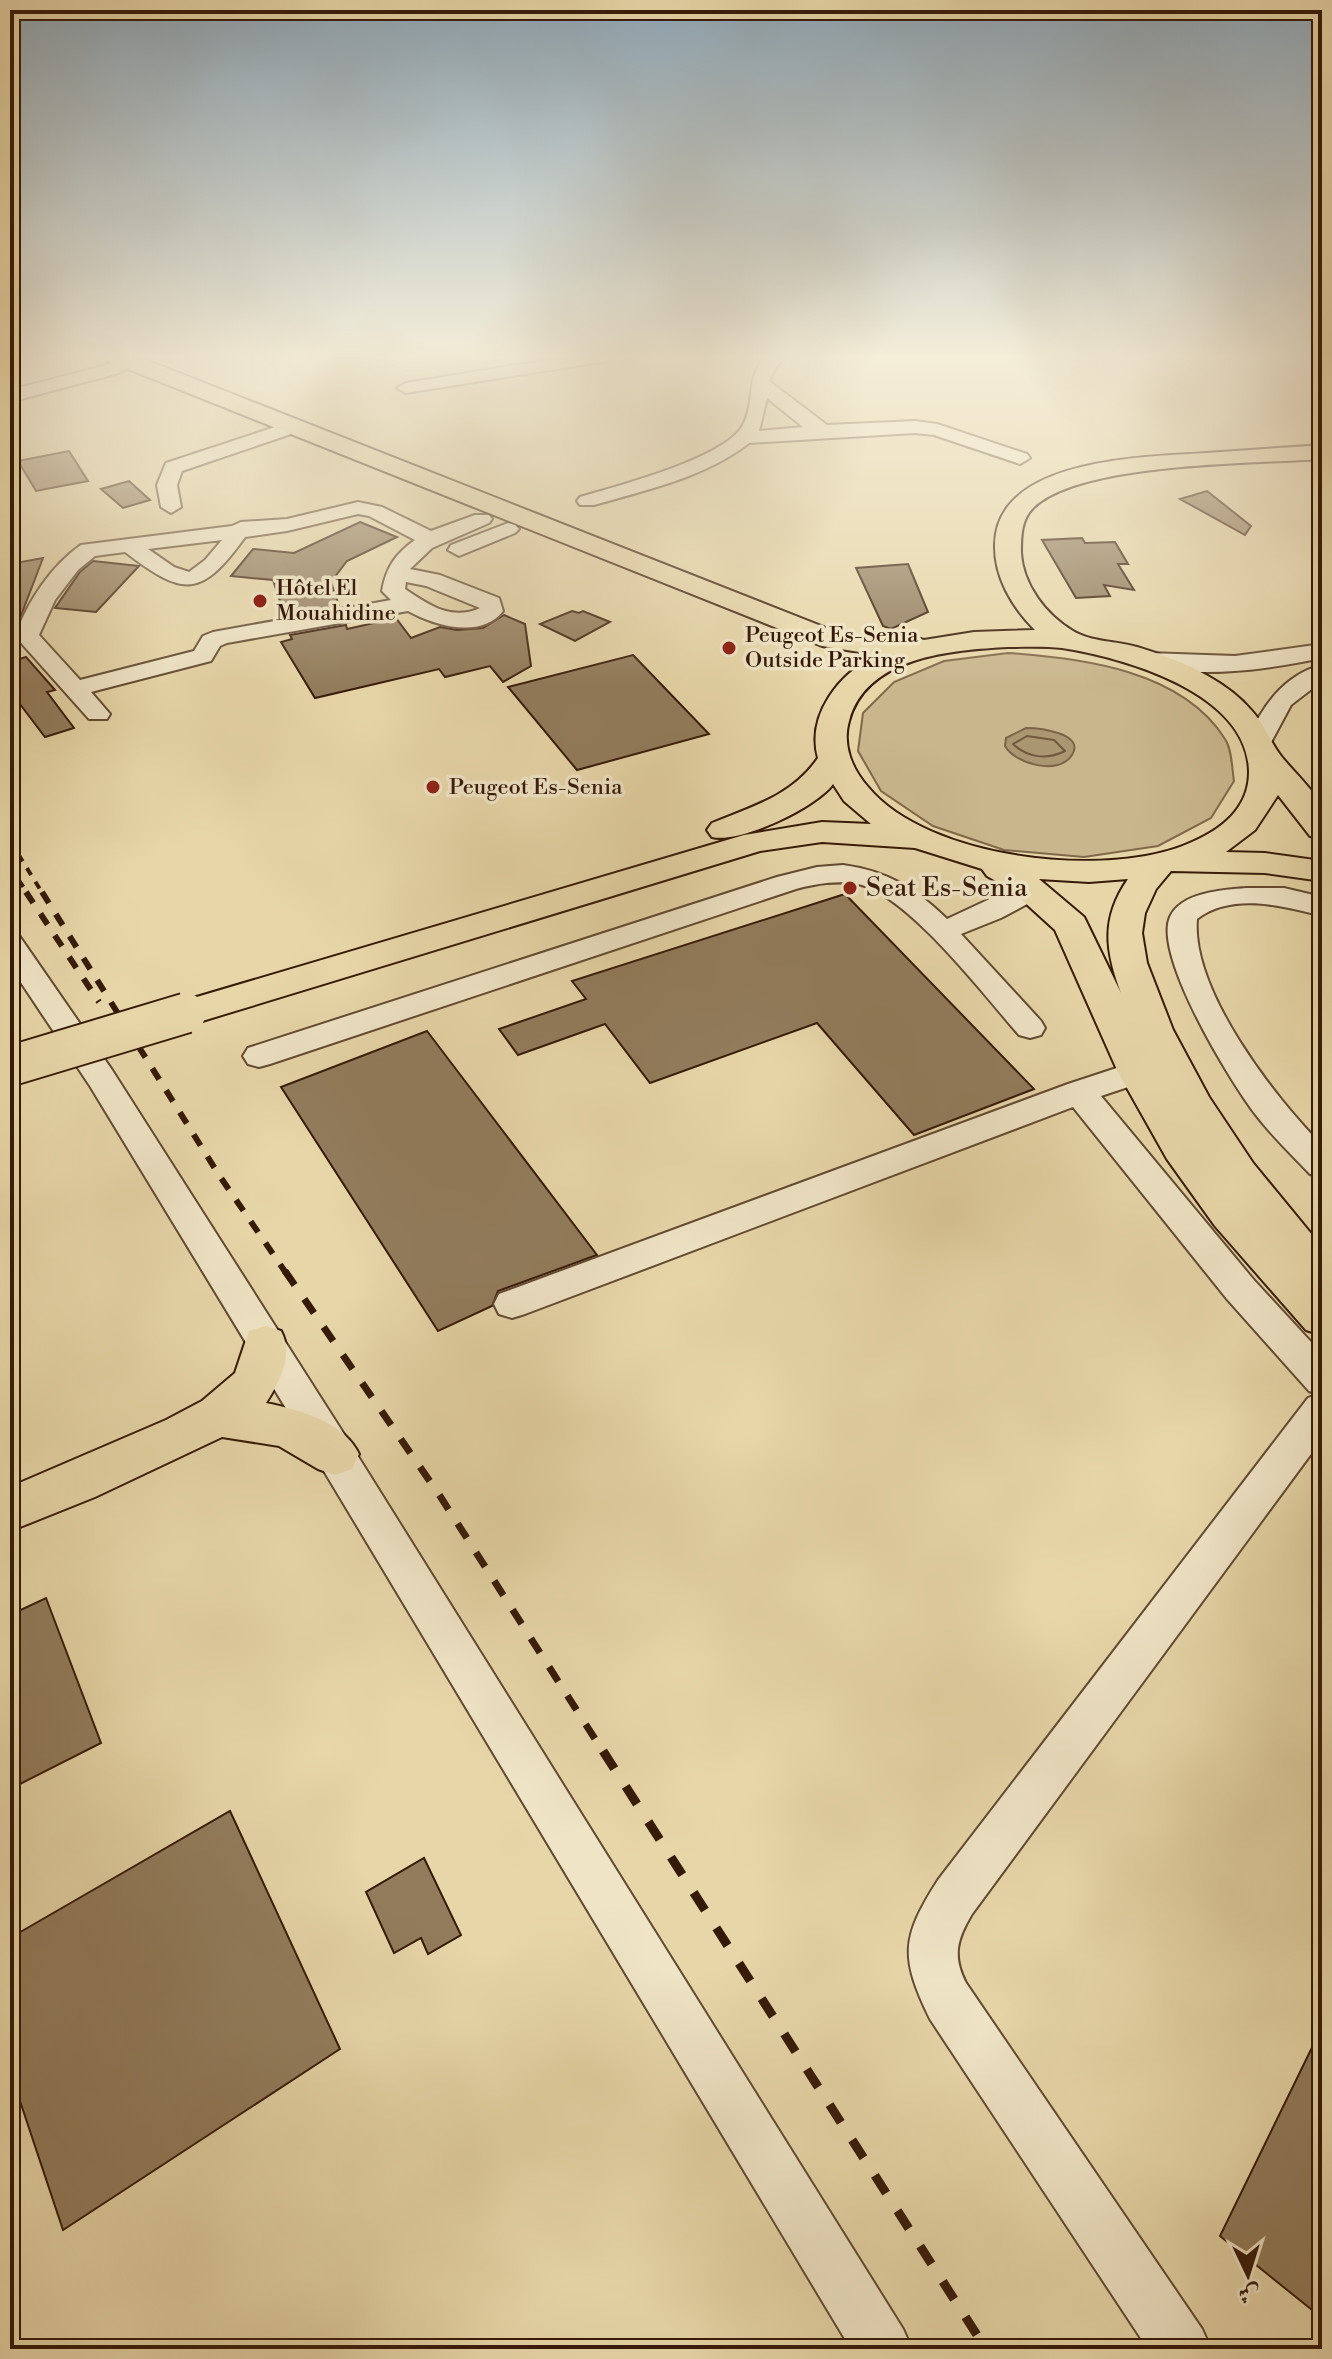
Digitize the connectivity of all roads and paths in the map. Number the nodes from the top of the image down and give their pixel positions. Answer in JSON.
{"nodes":[{"id":1,"x":176,"y":466,"type":"edge"},
{"id":2,"x":368,"y":466,"type":"edge"},
{"id":3,"x":691,"y":466,"type":"edge"},
{"id":4,"x":1073,"y":466,"type":"edge"},
{"id":5,"x":1130,"y":466,"type":"edge"},
{"id":6,"x":587,"y":501,"type":"dead end"},
{"id":7,"x":171,"y":507,"type":"dead end"},
{"id":8,"x":497,"y":520,"type":"junction"},
{"id":9,"x":241,"y":528,"type":"junction"},
{"id":10,"x":430,"y":539,"type":"junction"},
{"id":11,"x":128,"y":544,"type":"junction"},
{"id":12,"x":400,"y":574,"type":"junction"},
{"id":13,"x":412,"y":603,"type":"junction"},
{"id":14,"x":1066,"y":640,"type":"junction"},
{"id":15,"x":944,"y":644,"type":"junction"},
{"id":16,"x":1322,"y":651,"type":"edge"},
{"id":17,"x":805,"y":655,"type":"dead end"},
{"id":18,"x":1148,"y":660,"type":"junction"},
{"id":19,"x":1322,"y":672,"type":"edge"},
{"id":20,"x":827,"y":679,"type":"dead end"},
{"id":21,"x":80,"y":687,"type":"dead end"},
{"id":22,"x":98,"y":714,"type":"dead end"},
{"id":23,"x":832,"y":721,"type":"junction"},
{"id":24,"x":1262,"y":750,"type":"junction"},
{"id":25,"x":834,"y":759,"type":"junction"},
{"id":26,"x":1322,"y":829,"type":"edge"},
{"id":27,"x":926,"y":841,"type":"junction"},
{"id":28,"x":973,"y":857,"type":"junction"},
{"id":29,"x":1167,"y":862,"type":"junction"},
{"id":30,"x":1322,"y":871,"type":"edge"},
{"id":31,"x":1032,"y":890,"type":"junction"},
{"id":32,"x":1322,"y":907,"type":"edge"},
{"id":33,"x":943,"y":931,"type":"junction"},
{"id":34,"x":10,"y":944,"type":"edge"},
{"id":35,"x":180,"y":1003,"type":"junction"},
{"id":36,"x":1030,"y":1028,"type":"dead end"},
{"id":37,"x":10,"y":1041,"type":"edge"},
{"id":38,"x":259,"y":1056,"type":"dead end"},
{"id":39,"x":10,"y":1066,"type":"edge"},
{"id":40,"x":1138,"y":1072,"type":"junction"},
{"id":41,"x":1079,"y":1092,"type":"junction"},
{"id":42,"x":1322,"y":1165,"type":"edge"},
{"id":43,"x":1277,"y":1270,"type":"junction"},
{"id":44,"x":1322,"y":1277,"type":"edge"},
{"id":45,"x":1240,"y":1289,"type":"junction"},
{"id":46,"x":512,"y":1304,"type":"dead end"},
{"id":47,"x":1322,"y":1317,"type":"edge"},
{"id":48,"x":265,"y":1344,"type":"junction"},
{"id":49,"x":1322,"y":1380,"type":"edge"},
{"id":50,"x":1322,"y":1409,"type":"edge"},
{"id":51,"x":217,"y":1417,"type":"junction"},
{"id":52,"x":335,"y":1454,"type":"junction"},
{"id":53,"x":10,"y":1509,"type":"edge"},
{"id":54,"x":883,"y":2349,"type":"edge"},
{"id":55,"x":1182,"y":2349,"type":"edge"}],
"edges":[{"from":1,"to":7,"type":"street"},
{"from":2,"to":8,"type":"main road"},
{"from":3,"to":6,"type":"street"},
{"from":4,"to":15,"type":"main road"},
{"from":5,"to":14,"type":"main road"},
{"from":8,"to":10,"type":"street"},
{"from":8,"to":12,"type":"street"},
{"from":8,"to":15,"type":"main road"},
{"from":8,"to":17,"type":"main road"},
{"from":9,"to":10,"type":"street"},
{"from":9,"to":11,"type":"street"},
{"from":9,"to":11,"type":"street"},
{"from":10,"to":12,"type":"street"},
{"from":11,"to":22,"type":"street"},
{"from":12,"to":13,"type":"street"},
{"from":12,"to":13,"type":"street"},
{"from":13,"to":21,"type":"street"},
{"from":14,"to":15,"type":"main road"},
{"from":14,"to":18,"type":"main road"},
{"from":15,"to":23,"type":"main road"},
{"from":16,"to":18,"type":"street"},
{"from":18,"to":24,"type":"main road"},
{"from":19,"to":24,"type":"street"},
{"from":20,"to":23,"type":"main road"},
{"from":23,"to":25,"type":"main road"},
{"from":24,"to":26,"type":"main road"},
{"from":24,"to":29,"type":"main road"},
{"from":25,"to":27,"type":"main road"},
{"from":25,"to":35,"type":"main road"},
{"from":27,"to":28,"type":"main road"},
{"from":27,"to":35,"type":"main road"},
{"from":28,"to":29,"type":"main road"},
{"from":28,"to":31,"type":"main road"},
{"from":29,"to":30,"type":"main road"},
{"from":29,"to":44,"type":"main road"},
{"from":31,"to":33,"type":"street"},
{"from":31,"to":40,"type":"main road"},
{"from":32,"to":42,"type":"street"},
{"from":33,"to":36,"type":"street"},
{"from":33,"to":38,"type":"street"},
{"from":34,"to":48,"type":"street"},
{"from":35,"to":37,"type":"main road"},
{"from":35,"to":39,"type":"main road","bridge":true},
{"from":40,"to":41,"type":"street"},
{"from":40,"to":43,"type":"main road"},
{"from":41,"to":45,"type":"street"},
{"from":41,"to":46,"type":"street"},
{"from":43,"to":45,"type":"street"},
{"from":43,"to":47,"type":"main road"},
{"from":45,"to":49,"type":"street"},
{"from":48,"to":51,"type":"main road"},
{"from":48,"to":52,"type":"street"},
{"from":50,"to":55,"type":"street"},
{"from":51,"to":52,"type":"main road"},
{"from":51,"to":53,"type":"main road"},
{"from":52,"to":54,"type":"street"}]}
